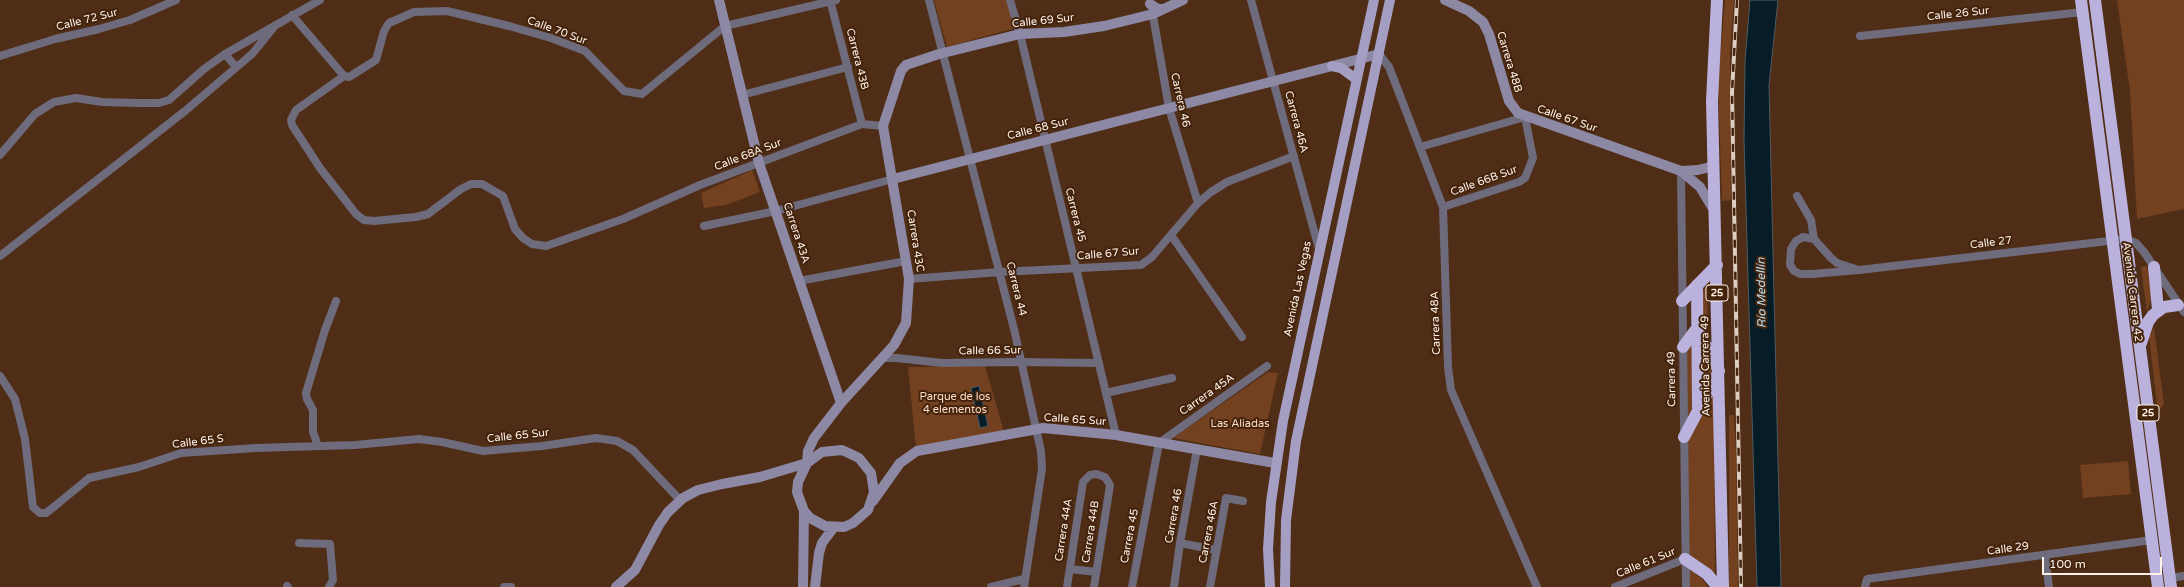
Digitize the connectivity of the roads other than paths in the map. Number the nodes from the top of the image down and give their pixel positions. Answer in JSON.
{"nodes":[{"id":1,"x":176,"y":0,"type":"edge"},
{"id":2,"x":320,"y":0,"type":"edge"},
{"id":3,"x":718,"y":0,"type":"edge"},
{"id":4,"x":833,"y":0,"type":"edge"},
{"id":5,"x":929,"y":0,"type":"edge"},
{"id":6,"x":1010,"y":0,"type":"edge"},
{"id":7,"x":1183,"y":0,"type":"edge"},
{"id":8,"x":1251,"y":0,"type":"edge"},
{"id":9,"x":1374,"y":0,"type":"edge"},
{"id":10,"x":1390,"y":0,"type":"edge"},
{"id":11,"x":1445,"y":0,"type":"edge"},
{"id":12,"x":1717,"y":0,"type":"edge"},
{"id":13,"x":2095,"y":0,"type":"edge"},
{"id":14,"x":1151,"y":6,"type":"edge"},
{"id":15,"x":2082,"y":6,"type":"edge"},
{"id":16,"x":292,"y":15,"type":"junction"},
{"id":17,"x":275,"y":26,"type":"junction"},
{"id":18,"x":725,"y":26,"type":"junction"},
{"id":19,"x":1020,"y":34,"type":"junction"},
{"id":20,"x":1860,"y":36,"type":"dead end"},
{"id":21,"x":943,"y":53,"type":"junction"},
{"id":22,"x":225,"y":54,"type":"junction"},
{"id":23,"x":1379,"y":54,"type":"junction"},
{"id":24,"x":0,"y":56,"type":"edge"},
{"id":25,"x":1361,"y":58,"type":"junction"},
{"id":26,"x":906,"y":65,"type":"joint"},
{"id":27,"x":1332,"y":66,"type":"junction"},
{"id":28,"x":848,"y":67,"type":"junction"},
{"id":29,"x":236,"y":68,"type":"junction"},
{"id":30,"x":344,"y":76,"type":"junction"},
{"id":31,"x":1356,"y":79,"type":"junction"},
{"id":32,"x":1273,"y":81,"type":"junction"},
{"id":33,"x":742,"y":94,"type":"junction"},
{"id":34,"x":1169,"y":108,"type":"junction"},
{"id":35,"x":1525,"y":117,"type":"junction"},
{"id":36,"x":862,"y":124,"type":"junction"},
{"id":37,"x":883,"y":126,"type":"junction"},
{"id":38,"x":1045,"y":140,"type":"junction"},
{"id":39,"x":1420,"y":147,"type":"junction"},
{"id":40,"x":0,"y":155,"type":"edge"},
{"id":41,"x":1294,"y":156,"type":"junction"},
{"id":42,"x":971,"y":159,"type":"junction"},
{"id":43,"x":759,"y":163,"type":"junction"},
{"id":44,"x":1714,"y":166,"type":"junction"},
{"id":45,"x":1681,"y":171,"type":"junction"},
{"id":46,"x":893,"y":179,"type":"junction"},
{"id":47,"x":1798,"y":196,"type":"dead end"},
{"id":48,"x":1198,"y":203,"type":"junction"},
{"id":49,"x":1444,"y":207,"type":"junction"},
{"id":50,"x":776,"y":211,"type":"junction"},
{"id":51,"x":1715,"y":212,"type":"junction"},
{"id":52,"x":623,"y":219,"type":"joint"},
{"id":53,"x":704,"y":226,"type":"dead end"},
{"id":54,"x":1171,"y":235,"type":"junction"},
{"id":55,"x":1814,"y":239,"type":"junction"},
{"id":56,"x":2126,"y":239,"type":"junction"},
{"id":57,"x":2112,"y":240,"type":"junction"},
{"id":58,"x":1319,"y":249,"type":"junction"},
{"id":59,"x":0,"y":256,"type":"edge"},
{"id":60,"x":906,"y":261,"type":"junction"},
{"id":61,"x":1717,"y":265,"type":"junction"},
{"id":62,"x":2154,"y":267,"type":"junction"},
{"id":63,"x":1077,"y":269,"type":"junction"},
{"id":64,"x":1858,"y":270,"type":"junction"},
{"id":65,"x":1000,"y":272,"type":"junction"},
{"id":66,"x":909,"y":279,"type":"junction"},
{"id":67,"x":799,"y":281,"type":"junction"},
{"id":68,"x":1697,"y":285,"type":"junction"},
{"id":69,"x":336,"y":301,"type":"dead end"},
{"id":70,"x":1682,"y":301,"type":"junction"},
{"id":71,"x":2181,"y":309,"type":"edge"},
{"id":72,"x":2158,"y":310,"type":"junction"},
{"id":73,"x":1697,"y":328,"type":"junction"},
{"id":74,"x":1242,"y":337,"type":"dead end"},
{"id":75,"x":2140,"y":346,"type":"junction"},
{"id":76,"x":1683,"y":347,"type":"junction"},
{"id":77,"x":882,"y":358,"type":"junction"},
{"id":78,"x":1021,"y":362,"type":"junction"},
{"id":79,"x":1099,"y":363,"type":"junction"},
{"id":80,"x":1267,"y":366,"type":"dead end"},
{"id":81,"x":1719,"y":371,"type":"junction"},
{"id":82,"x":0,"y":376,"type":"edge"},
{"id":83,"x":1172,"y":378,"type":"dead end"},
{"id":84,"x":1106,"y":393,"type":"junction"},
{"id":85,"x":841,"y":403,"type":"junction"},
{"id":86,"x":1698,"y":410,"type":"junction"},
{"id":87,"x":1037,"y":430,"type":"junction"},
{"id":88,"x":1116,"y":435,"type":"junction"},
{"id":89,"x":1684,"y":437,"type":"junction"},
{"id":90,"x":1158,"y":443,"type":"junction"},
{"id":91,"x":318,"y":446,"type":"junction"},
{"id":92,"x":335,"y":446,"type":"joint"},
{"id":93,"x":1197,"y":449,"type":"junction"},
{"id":94,"x":807,"y":463,"type":"junction"},
{"id":95,"x":1275,"y":463,"type":"junction"},
{"id":96,"x":1086,"y":478,"type":"joint"},
{"id":97,"x":680,"y":500,"type":"junction"},
{"id":98,"x":1242,"y":501,"type":"dead end"},
{"id":99,"x":872,"y":502,"type":"junction"},
{"id":100,"x":804,"y":511,"type":"junction"},
{"id":101,"x":834,"y":527,"type":"junction"},
{"id":102,"x":2152,"y":540,"type":"junction"},
{"id":103,"x":299,"y":543,"type":"dead end"},
{"id":104,"x":1180,"y":543,"type":"junction"},
{"id":105,"x":1216,"y":550,"type":"junction"},
{"id":106,"x":2045,"y":555,"type":"junction"},
{"id":107,"x":1686,"y":558,"type":"junction"},
{"id":108,"x":1070,"y":569,"type":"junction"},
{"id":109,"x":1096,"y":572,"type":"junction"},
{"id":110,"x":2156,"y":574,"type":"junction"},
{"id":111,"x":2184,"y":576,"type":"edge"},
{"id":112,"x":1024,"y":583,"type":"edge"},
{"id":113,"x":1866,"y":583,"type":"edge"},
{"id":114,"x":2167,"y":584,"type":"edge"},
{"id":115,"x":330,"y":587,"type":"edge"},
{"id":116,"x":504,"y":587,"type":"edge"},
{"id":117,"x":511,"y":587,"type":"edge"},
{"id":118,"x":616,"y":587,"type":"edge"},
{"id":119,"x":803,"y":587,"type":"edge"},
{"id":120,"x":816,"y":587,"type":"edge"},
{"id":121,"x":991,"y":587,"type":"edge"},
{"id":122,"x":1067,"y":587,"type":"edge"},
{"id":123,"x":1094,"y":587,"type":"edge"},
{"id":124,"x":1132,"y":587,"type":"edge"},
{"id":125,"x":1174,"y":587,"type":"edge"},
{"id":126,"x":1210,"y":587,"type":"edge"},
{"id":127,"x":1270,"y":587,"type":"edge"},
{"id":128,"x":1285,"y":587,"type":"edge"},
{"id":129,"x":1537,"y":587,"type":"edge"},
{"id":130,"x":1616,"y":587,"type":"edge"},
{"id":131,"x":1686,"y":587,"type":"edge"},
{"id":132,"x":1718,"y":587,"type":"edge"},
{"id":133,"x":1724,"y":587,"type":"edge"},
{"id":134,"x":2049,"y":587,"type":"edge"},
{"id":135,"x":2158,"y":587,"type":"edge"}],
"edges":[{"from":1,"to":24,"type":"street","name":"Calle 72 Sur"},
{"from":2,"to":16,"type":"street"},
{"from":3,"to":18,"type":"street","name":"Carrera 43A"},
{"from":4,"to":18,"type":"street","name":"Calle 70 Sur"},
{"from":4,"to":28,"type":"street","name":"Carrera 43B"},
{"from":5,"to":21,"type":"street","name":"Carrera 44"},
{"from":6,"to":19,"type":"street","name":"Carrera 45"},
{"from":7,"to":14,"type":"street"},
{"from":8,"to":32,"type":"street","name":"Carrera 46A"},
{"from":9,"to":25,"type":"main road","name":"Avenida Las Vegas"},
{"from":10,"to":23,"type":"main road"},
{"from":11,"to":35,"type":"street","name":"Carrera 48B"},
{"from":12,"to":44,"type":"highway","name":"Avenida Carrera 49","number":"25"},
{"from":13,"to":56,"type":"highway","name":"Avenida Carrera 42","number":"25"},
{"from":14,"to":19,"type":"street","name":"Calle 69 Sur"},
{"from":14,"to":34,"type":"street","name":"Carrera 46"},
{"from":15,"to":20,"type":"street","name":"Calle 26 Sur"},
{"from":15,"to":57,"type":"highway","name":"Avenida Carrera 42","number":"25"},
{"from":16,"to":17,"type":"street"},
{"from":16,"to":30,"type":"street"},
{"from":17,"to":22,"type":"street"},
{"from":17,"to":29,"type":"street"},
{"from":18,"to":30,"type":"street","name":"Calle 70 Sur"},
{"from":18,"to":33,"type":"street","name":"Carrera 43A"},
{"from":19,"to":21,"type":"street","name":"Calle 69 Sur"},
{"from":19,"to":38,"type":"street","name":"Carrera 45"},
{"from":21,"to":26,"type":"street","name":"Calle 69 Sur"},
{"from":21,"to":42,"type":"street","name":"Carrera 44"},
{"from":22,"to":29,"type":"street"},
{"from":22,"to":40,"type":"street"},
{"from":23,"to":25,"type":"street","name":"Calle 68 Sur"},
{"from":23,"to":39,"type":"street","name":"Carrera 48A"},
{"from":23,"to":128,"type":"main road"},
{"from":25,"to":27,"type":"street","name":"Calle 68 Sur"},
{"from":25,"to":31,"type":"main road","name":"Avenida Las Vegas"},
{"from":26,"to":37,"type":"street","name":"Carrera 43C"},
{"from":27,"to":31,"type":"main road"},
{"from":27,"to":32,"type":"street","name":"Calle 68 Sur"},
{"from":28,"to":33,"type":"street"},
{"from":28,"to":36,"type":"street","name":"Carrera 43B"},
{"from":29,"to":59,"type":"street"},
{"from":30,"to":52,"type":"street","name":"Calle 70 Sur"},
{"from":31,"to":58,"type":"main road","name":"Avenida Las Vegas"},
{"from":32,"to":34,"type":"street","name":"Calle 68 Sur"},
{"from":32,"to":41,"type":"street","name":"Carrera 46A"},
{"from":33,"to":43,"type":"street","name":"Carrera 43A"},
{"from":34,"to":38,"type":"street","name":"Calle 68 Sur"},
{"from":34,"to":48,"type":"street","name":"Carrera 46"},
{"from":35,"to":39,"type":"street","name":"Calle 67 Sur"},
{"from":35,"to":45,"type":"street","name":"Calle 67 Sur"},
{"from":35,"to":49,"type":"street","name":"Calle 66B Sur"},
{"from":36,"to":37,"type":"street","name":"Calle 68A Sur"},
{"from":36,"to":43,"type":"street","name":"Calle 68A Sur"},
{"from":37,"to":46,"type":"street","name":"Carrera 43C"},
{"from":38,"to":42,"type":"street","name":"Calle 68 Sur"},
{"from":38,"to":63,"type":"street","name":"Carrera 45"},
{"from":39,"to":49,"type":"street","name":"Carrera 48A"},
{"from":41,"to":48,"type":"street","name":"Calle 67 Sur"},
{"from":41,"to":58,"type":"street","name":"Carrera 46A"},
{"from":42,"to":46,"type":"street","name":"Calle 68 Sur"},
{"from":42,"to":65,"type":"street","name":"Carrera 44"},
{"from":43,"to":50,"type":"street","name":"Carrera 43A"},
{"from":43,"to":52,"type":"street","name":"Calle 68A Sur"},
{"from":44,"to":45,"type":"street","name":"Calle 67 Sur"},
{"from":44,"to":51,"type":"highway","name":"Avenida Carrera 49","number":"25"},
{"from":45,"to":51,"type":"street","name":"Calle 67 Sur"},
{"from":45,"to":70,"type":"street","name":"Carrera 49"},
{"from":46,"to":50,"type":"street","name":"Calle 68 Sur"},
{"from":46,"to":60,"type":"street","name":"Carrera 43C"},
{"from":47,"to":55,"type":"street"},
{"from":48,"to":54,"type":"street","name":"Calle 67 Sur"},
{"from":49,"to":129,"type":"street","name":"Carrera 48A"},
{"from":50,"to":53,"type":"street","name":"Calle 68 Sur"},
{"from":50,"to":67,"type":"street","name":"Carrera 43A"},
{"from":51,"to":61,"type":"highway","name":"Avenida Carrera 49","number":"25"},
{"from":54,"to":63,"type":"street","name":"Calle 67 Sur"},
{"from":54,"to":74,"type":"street"},
{"from":55,"to":64,"type":"street","name":"Calle 27"},
{"from":55,"to":64,"type":"street","name":"Calle 27"},
{"from":56,"to":57,"type":"street","name":"Calle 27"},
{"from":56,"to":62,"type":"street"},
{"from":56,"to":75,"type":"highway","name":"Avenida Carrera 42","number":"25"},
{"from":57,"to":64,"type":"street","name":"Calle 27"},
{"from":57,"to":102,"type":"highway","name":"Avenida Carrera 42","number":"25"},
{"from":58,"to":95,"type":"main road","name":"Avenida Las Vegas"},
{"from":60,"to":66,"type":"street","name":"Carrera 43C"},
{"from":60,"to":67,"type":"street"},
{"from":61,"to":68,"type":"highway"},
{"from":61,"to":81,"type":"highway","name":"Avenida Carrera 49","number":"25"},
{"from":62,"to":71,"type":"street"},
{"from":62,"to":72,"type":"highway"},
{"from":63,"to":65,"type":"street","name":"Calle 67 Sur"},
{"from":63,"to":79,"type":"street","name":"Carrera 45"},
{"from":65,"to":66,"type":"street","name":"Calle 67 Sur"},
{"from":65,"to":78,"type":"street","name":"Carrera 44"},
{"from":66,"to":77,"type":"street","name":"Carrera 43C"},
{"from":67,"to":85,"type":"street","name":"Carrera 43A"},
{"from":68,"to":70,"type":"highway"},
{"from":68,"to":73,"type":"highway"},
{"from":69,"to":91,"type":"street"},
{"from":70,"to":76,"type":"street","name":"Carrera 49"},
{"from":71,"to":72,"type":"highway"},
{"from":72,"to":75,"type":"highway"},
{"from":73,"to":76,"type":"highway"},
{"from":73,"to":81,"type":"highway"},
{"from":73,"to":86,"type":"highway"},
{"from":75,"to":114,"type":"highway","name":"Avenida Carrera 42","number":"25"},
{"from":76,"to":89,"type":"street","name":"Carrera 49"},
{"from":77,"to":78,"type":"street","name":"Calle 66 Sur"},
{"from":77,"to":85,"type":"street","name":"Carrera 43C"},
{"from":78,"to":79,"type":"street","name":"Calle 66 Sur"},
{"from":78,"to":87,"type":"street","name":"Carrera 44"},
{"from":79,"to":84,"type":"street","name":"Carrera 45"},
{"from":80,"to":90,"type":"street","name":"Carrera 45A"},
{"from":81,"to":86,"type":"highway"},
{"from":81,"to":133,"type":"highway","name":"Avenida Carrera 49","number":"25"},
{"from":82,"to":91,"type":"street","name":"Calle 65 S"},
{"from":83,"to":84,"type":"street"},
{"from":84,"to":88,"type":"street","name":"Carrera 45"},
{"from":85,"to":94,"type":"street"},
{"from":86,"to":89,"type":"highway"},
{"from":87,"to":88,"type":"street","name":"Calle 65 Sur"},
{"from":87,"to":99,"type":"street","name":"Calle 65 Sur"},
{"from":87,"to":112,"type":"street","name":"Carrera 44"},
{"from":88,"to":90,"type":"street","name":"Calle 65 Sur"},
{"from":89,"to":107,"type":"street","name":"Carrera 49"},
{"from":90,"to":93,"type":"street","name":"Calle 65 Sur"},
{"from":90,"to":124,"type":"street","name":"Carrera 45"},
{"from":91,"to":92,"type":"street","name":"Calle 65 S"},
{"from":92,"to":97,"type":"street","name":"Calle 65 Sur"},
{"from":93,"to":95,"type":"street","name":"Calle 65 Sur"},
{"from":93,"to":104,"type":"street","name":"Carrera 46"},
{"from":94,"to":97,"type":"street"},
{"from":94,"to":99,"type":"street"},
{"from":94,"to":100,"type":"street"},
{"from":95,"to":127,"type":"main road","name":"Avenida Las Vegas"},
{"from":96,"to":108,"type":"street","name":"Carrera 44A"},
{"from":96,"to":109,"type":"street","name":"Carrera 44B"},
{"from":97,"to":118,"type":"street"},
{"from":98,"to":105,"type":"street","name":"Carrera 46A"},
{"from":99,"to":101,"type":"street"},
{"from":100,"to":101,"type":"street"},
{"from":100,"to":119,"type":"street"},
{"from":101,"to":120,"type":"street"},
{"from":102,"to":106,"type":"street","name":"Calle 29"},
{"from":102,"to":110,"type":"highway","name":"Avenida Carrera 42","number":"25"},
{"from":103,"to":115,"type":"street"},
{"from":104,"to":105,"type":"street"},
{"from":104,"to":125,"type":"street","name":"Carrera 46"},
{"from":105,"to":126,"type":"street","name":"Carrera 46A"},
{"from":106,"to":113,"type":"street","name":"Calle 29"},
{"from":106,"to":134,"type":"street"},
{"from":107,"to":130,"type":"street","name":"Calle 61 Sur"},
{"from":107,"to":131,"type":"street","name":"Carrera 49"},
{"from":107,"to":132,"type":"highway"},
{"from":108,"to":109,"type":"street"},
{"from":108,"to":122,"type":"street","name":"Carrera 44A"},
{"from":109,"to":123,"type":"street","name":"Carrera 44B"},
{"from":110,"to":114,"type":"highway"},
{"from":110,"to":135,"type":"highway","name":"Avenida Carrera 42","number":"25"},
{"from":111,"to":114,"type":"street"},
{"from":112,"to":121,"type":"street"},
{"from":116,"to":117,"type":"street"}]}
